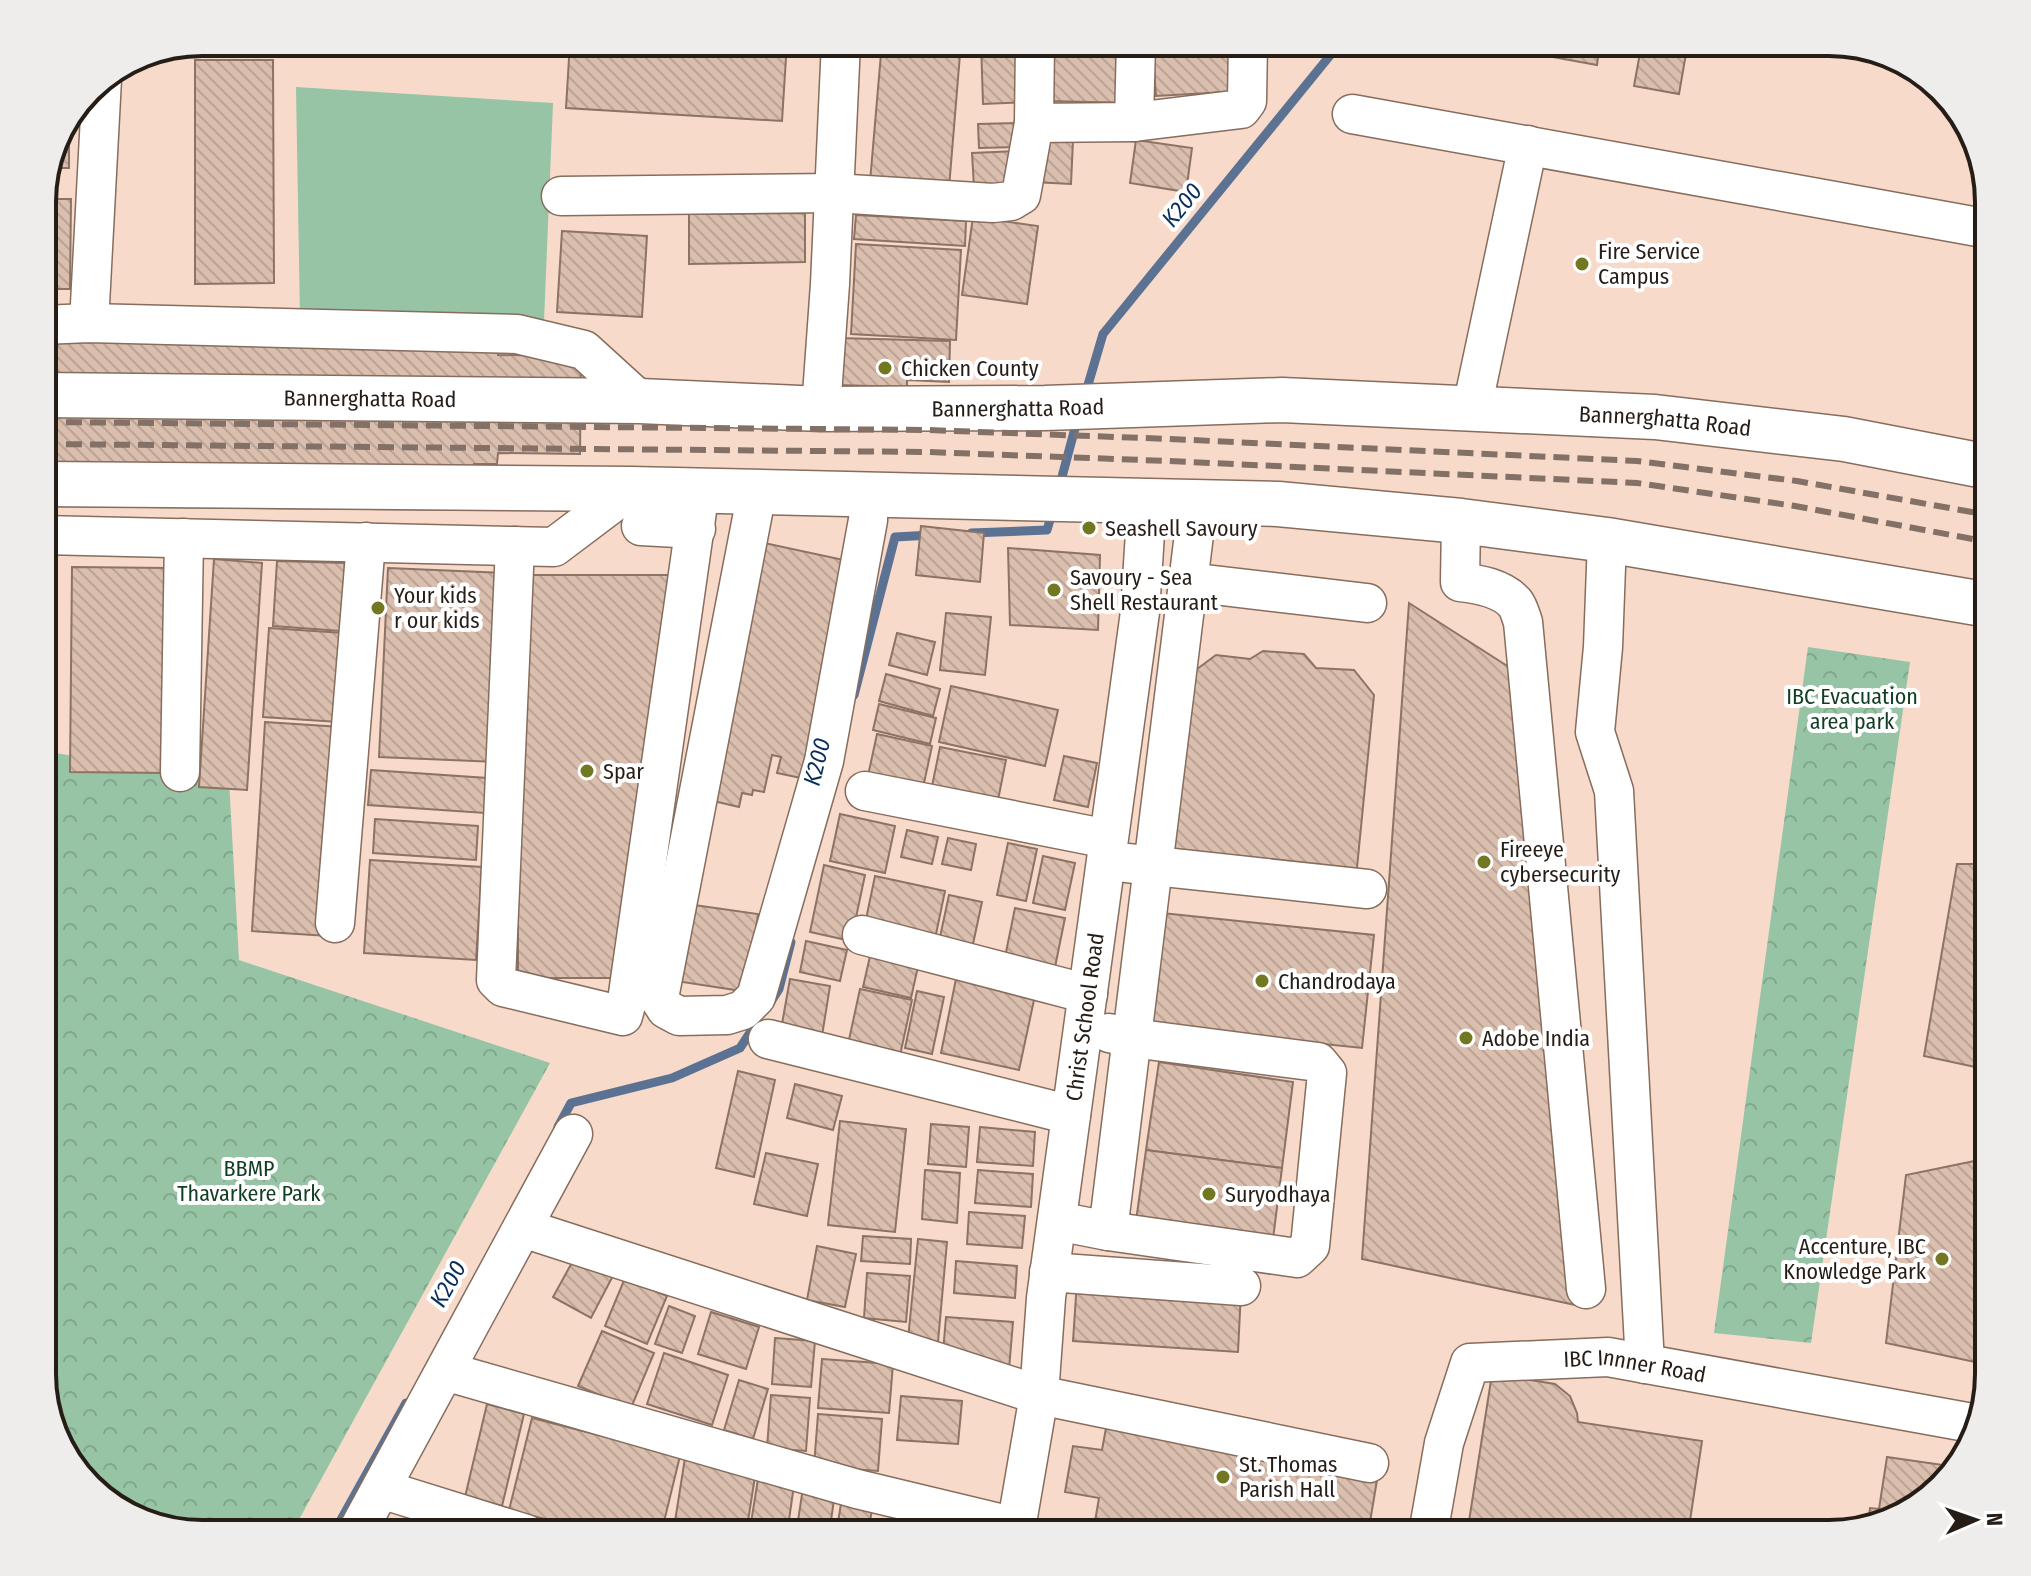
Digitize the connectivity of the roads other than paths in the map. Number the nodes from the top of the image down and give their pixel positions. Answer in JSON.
{"nodes":[{"id":1,"x":840,"y":56,"type":"edge"},
{"id":2,"x":1035,"y":56,"type":"edge"},
{"id":3,"x":1136,"y":56,"type":"edge"},
{"id":4,"x":1248,"y":56,"type":"edge"},
{"id":5,"x":101,"y":97,"type":"edge"},
{"id":6,"x":1352,"y":114,"type":"dead end"},
{"id":7,"x":1134,"y":122,"type":"junction"},
{"id":8,"x":1034,"y":123,"type":"junction"},
{"id":9,"x":1528,"y":145,"type":"junction"},
{"id":10,"x":834,"y":193,"type":"junction"},
{"id":11,"x":561,"y":196,"type":"dead end"},
{"id":12,"x":1975,"y":226,"type":"edge"},
{"id":13,"x":89,"y":323,"type":"junction"},
{"id":14,"x":56,"y":324,"type":"edge"},
{"id":15,"x":56,"y":395,"type":"edge"},
{"id":16,"x":640,"y":401,"type":"junction"},
{"id":17,"x":1472,"y":408,"type":"junction"},
{"id":18,"x":821,"y":409,"type":"junction"},
{"id":19,"x":1975,"y":464,"type":"edge"},
{"id":20,"x":56,"y":484,"type":"edge"},
{"id":21,"x":757,"y":492,"type":"junction"},
{"id":22,"x":869,"y":494,"type":"junction"},
{"id":23,"x":1147,"y":501,"type":"junction"},
{"id":24,"x":1198,"y":502,"type":"junction"},
{"id":25,"x":636,"y":507,"type":"junction"},
{"id":26,"x":698,"y":510,"type":"junction"},
{"id":27,"x":1461,"y":521,"type":"junction"},
{"id":28,"x":56,"y":535,"type":"edge"},
{"id":29,"x":184,"y":538,"type":"junction"},
{"id":30,"x":1607,"y":540,"type":"junction"},
{"id":31,"x":366,"y":542,"type":"junction"},
{"id":32,"x":515,"y":546,"type":"junction"},
{"id":33,"x":1188,"y":582,"type":"junction"},
{"id":34,"x":1367,"y":603,"type":"dead end"},
{"id":35,"x":1975,"y":603,"type":"edge"},
{"id":36,"x":180,"y":772,"type":"dead end"},
{"id":37,"x":865,"y":791,"type":"dead end"},
{"id":38,"x":1107,"y":849,"type":"junction"},
{"id":39,"x":1152,"y":866,"type":"junction"},
{"id":40,"x":1367,"y":889,"type":"dead end"},
{"id":41,"x":335,"y":923,"type":"dead end"},
{"id":42,"x":862,"y":935,"type":"dead end"},
{"id":43,"x":1085,"y":1011,"type":"junction"},
{"id":44,"x":1132,"y":1038,"type":"junction"},
{"id":45,"x":768,"y":1039,"type":"dead end"},
{"id":46,"x":1071,"y":1115,"type":"junction"},
{"id":47,"x":573,"y":1134,"type":"dead end"},
{"id":48,"x":1057,"y":1221,"type":"junction"},
{"id":49,"x":523,"y":1228,"type":"junction"},
{"id":50,"x":1108,"y":1231,"type":"junction"},
{"id":51,"x":1049,"y":1272,"type":"junction"},
{"id":52,"x":1241,"y":1286,"type":"dead end"},
{"id":53,"x":1586,"y":1289,"type":"dead end"},
{"id":54,"x":1645,"y":1364,"type":"junction"},
{"id":55,"x":445,"y":1371,"type":"junction"},
{"id":56,"x":1039,"y":1395,"type":"junction"},
{"id":57,"x":1967,"y":1422,"type":"edge"},
{"id":58,"x":1369,"y":1463,"type":"dead end"},
{"id":59,"x":381,"y":1489,"type":"junction"},
{"id":60,"x":364,"y":1520,"type":"edge"},
{"id":61,"x":481,"y":1520,"type":"edge"},
{"id":62,"x":977,"y":1520,"type":"edge"},
{"id":63,"x":1018,"y":1520,"type":"edge"},
{"id":64,"x":1430,"y":1520,"type":"edge"}],
"edges":[{"from":1,"to":10,"type":"street"},
{"from":2,"to":8,"type":"street"},
{"from":3,"to":7,"type":"street"},
{"from":4,"to":7,"type":"street"},
{"from":5,"to":13,"type":"street"},
{"from":6,"to":9,"type":"street"},
{"from":7,"to":8,"type":"street"},
{"from":8,"to":10,"type":"street"},
{"from":9,"to":12,"type":"street"},
{"from":9,"to":17,"type":"street"},
{"from":10,"to":11,"type":"street"},
{"from":10,"to":18,"type":"street"},
{"from":13,"to":14,"type":"street"},
{"from":13,"to":16,"type":"street"},
{"from":15,"to":16,"type":"main road","name":"Bannerghatta Road"},
{"from":16,"to":18,"type":"main road","name":"Bannerghatta Road"},
{"from":17,"to":18,"type":"main road","name":"Bannerghatta Road"},
{"from":17,"to":19,"type":"main road","name":"Bannerghatta Road"},
{"from":20,"to":25,"type":"main road"},
{"from":21,"to":22,"type":"main road"},
{"from":21,"to":22,"type":"street"},
{"from":21,"to":26,"type":"main road"},
{"from":22,"to":23,"type":"main road"},
{"from":23,"to":24,"type":"main road"},
{"from":23,"to":38,"type":"street","name":"Christ School Road"},
{"from":24,"to":27,"type":"main road"},
{"from":24,"to":33,"type":"street"},
{"from":25,"to":26,"type":"main road"},
{"from":25,"to":32,"type":"street"},
{"from":26,"to":32,"type":"street"},
{"from":27,"to":30,"type":"main road"},
{"from":27,"to":53,"type":"street"},
{"from":28,"to":29,"type":"street"},
{"from":29,"to":31,"type":"street"},
{"from":29,"to":36,"type":"street"},
{"from":30,"to":35,"type":"main road"},
{"from":30,"to":54,"type":"street"},
{"from":31,"to":32,"type":"street"},
{"from":31,"to":41,"type":"street"},
{"from":33,"to":34,"type":"street"},
{"from":33,"to":39,"type":"street"},
{"from":37,"to":38,"type":"street"},
{"from":38,"to":39,"type":"street"},
{"from":38,"to":43,"type":"street","name":"Christ School Road"},
{"from":39,"to":40,"type":"street"},
{"from":39,"to":44,"type":"street"},
{"from":42,"to":43,"type":"street"},
{"from":43,"to":44,"type":"street"},
{"from":43,"to":46,"type":"street","name":"Christ School Road"},
{"from":44,"to":50,"type":"street"},
{"from":44,"to":50,"type":"street"},
{"from":45,"to":46,"type":"street"},
{"from":46,"to":48,"type":"street","name":"Christ School Road"},
{"from":47,"to":49,"type":"street"},
{"from":48,"to":50,"type":"street"},
{"from":48,"to":51,"type":"street","name":"Christ School Road"},
{"from":49,"to":55,"type":"street"},
{"from":49,"to":56,"type":"street"},
{"from":51,"to":52,"type":"street"},
{"from":51,"to":56,"type":"street","name":"Christ School Road"},
{"from":54,"to":57,"type":"street","name":"IBC Innner Road"},
{"from":54,"to":64,"type":"street","name":"IBC Innner Road"},
{"from":55,"to":59,"type":"street"},
{"from":55,"to":62,"type":"street"},
{"from":56,"to":58,"type":"street"},
{"from":56,"to":63,"type":"street","name":"Christ School Road"},
{"from":59,"to":60,"type":"street"},
{"from":59,"to":61,"type":"street"}]}
